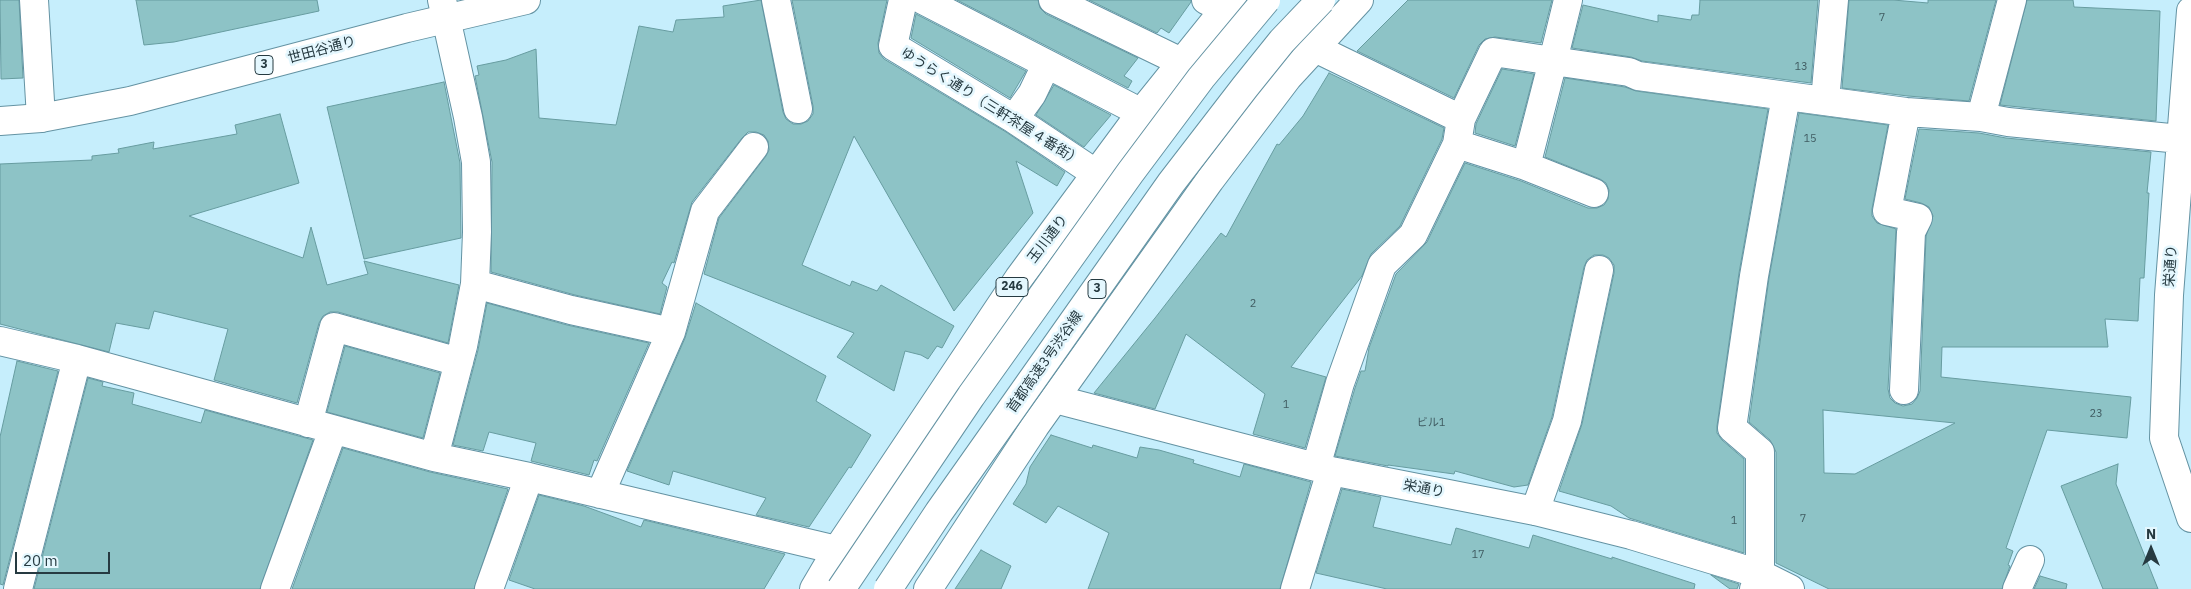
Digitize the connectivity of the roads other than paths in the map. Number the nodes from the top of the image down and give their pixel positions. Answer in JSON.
{"nodes":[{"id":1,"x":34,"y":0,"type":"edge"},
{"id":2,"x":526,"y":0,"type":"edge"},
{"id":3,"x":776,"y":0,"type":"edge"},
{"id":4,"x":903,"y":0,"type":"edge"},
{"id":5,"x":923,"y":0,"type":"edge"},
{"id":6,"x":1266,"y":0,"type":"edge"},
{"id":7,"x":1282,"y":0,"type":"edge"},
{"id":8,"x":1321,"y":0,"type":"edge"},
{"id":9,"x":1568,"y":0,"type":"edge"},
{"id":10,"x":1834,"y":0,"type":"edge"},
{"id":11,"x":2012,"y":0,"type":"edge"},
{"id":12,"x":1058,"y":1,"type":"edge"},
{"id":13,"x":1217,"y":1,"type":"edge"},
{"id":14,"x":1356,"y":4,"type":"edge"},
{"id":15,"x":444,"y":9,"type":"edge"},
{"id":16,"x":2191,"y":11,"type":"edge"},
{"id":17,"x":1314,"y":47,"type":"junction"},
{"id":18,"x":1173,"y":58,"type":"dead end"},
{"id":19,"x":1553,"y":61,"type":"junction"},
{"id":20,"x":1046,"y":64,"type":"junction"},
{"id":21,"x":1786,"y":96,"type":"junction"},
{"id":22,"x":1825,"y":101,"type":"junction"},
{"id":23,"x":798,"y":109,"type":"dead end"},
{"id":24,"x":1134,"y":109,"type":"dead end"},
{"id":25,"x":1906,"y":112,"type":"junction"},
{"id":26,"x":1981,"y":117,"type":"junction"},
{"id":27,"x":42,"y":118,"type":"junction"},
{"id":28,"x":1014,"y":119,"type":"junction"},
{"id":29,"x":0,"y":120,"type":"edge"},
{"id":30,"x":1459,"y":132,"type":"junction"},
{"id":31,"x":2180,"y":139,"type":"junction"},
{"id":32,"x":754,"y":147,"type":"dead end"},
{"id":33,"x":1526,"y":166,"type":"junction"},
{"id":34,"x":1089,"y":169,"type":"dead end"},
{"id":35,"x":1594,"y":193,"type":"dead end"},
{"id":36,"x":1598,"y":270,"type":"dead end"},
{"id":37,"x":475,"y":284,"type":"junction"},
{"id":38,"x":2180,"y":293,"type":"edge"},
{"id":39,"x":671,"y":332,"type":"junction"},
{"id":40,"x":0,"y":341,"type":"edge"},
{"id":41,"x":77,"y":359,"type":"junction"},
{"id":42,"x":459,"y":362,"type":"junction"},
{"id":43,"x":1904,"y":390,"type":"dead end"},
{"id":44,"x":1055,"y":399,"type":"junction"},
{"id":45,"x":320,"y":427,"type":"junction"},
{"id":46,"x":434,"y":457,"type":"junction"},
{"id":47,"x":1323,"y":469,"type":"junction"},
{"id":48,"x":529,"y":477,"type":"junction"},
{"id":49,"x":600,"y":494,"type":"junction"},
{"id":50,"x":1534,"y":511,"type":"junction"},
{"id":51,"x":2191,"y":518,"type":"edge"},
{"id":52,"x":837,"y":550,"type":"junction"},
{"id":53,"x":2030,"y":560,"type":"dead end"},
{"id":54,"x":1757,"y":582,"type":"edge"},
{"id":55,"x":490,"y":588,"type":"edge"},
{"id":56,"x":18,"y":589,"type":"edge"},
{"id":57,"x":275,"y":589,"type":"edge"},
{"id":58,"x":814,"y":589,"type":"edge"},
{"id":59,"x":834,"y":589,"type":"edge"},
{"id":60,"x":841,"y":589,"type":"edge"},
{"id":61,"x":888,"y":589,"type":"edge"},
{"id":62,"x":928,"y":589,"type":"edge"},
{"id":63,"x":1295,"y":589,"type":"edge"},
{"id":64,"x":1790,"y":589,"type":"edge"},
{"id":65,"x":2017,"y":589,"type":"edge"}],
"edges":[{"from":1,"to":27,"type":"main road"},
{"from":2,"to":15,"type":"main road","name":"世田谷通り","number":"3"},
{"from":3,"to":23,"type":"main road"},
{"from":4,"to":28,"type":"main road","name":"ゆうらく通り（三軒茶屋４番街）"},
{"from":5,"to":20,"type":"main road"},
{"from":6,"to":60,"type":"main road","bridge":true},
{"from":7,"to":59,"type":"main road","bridge":true},
{"from":8,"to":61,"type":"main road","name":"首都高速3号渋谷線","number":"3","bridge":true},
{"from":9,"to":19,"type":"main road"},
{"from":10,"to":22,"type":"main road"},
{"from":11,"to":26,"type":"main road"},
{"from":12,"to":18,"type":"main road"},
{"from":13,"to":52,"type":"main road","name":"玉川通り","number":"246"},
{"from":14,"to":17,"type":"main road"},
{"from":15,"to":27,"type":"main road","name":"世田谷通り","number":"3"},
{"from":15,"to":37,"type":"main road"},
{"from":16,"to":31,"type":"main road","name":"栄通り"},
{"from":17,"to":30,"type":"main road"},
{"from":17,"to":44,"type":"main road"},
{"from":19,"to":21,"type":"main road"},
{"from":19,"to":30,"type":"main road"},
{"from":19,"to":33,"type":"main road"},
{"from":20,"to":24,"type":"main road"},
{"from":20,"to":28,"type":"main road"},
{"from":21,"to":22,"type":"main road"},
{"from":21,"to":54,"type":"main road"},
{"from":22,"to":25,"type":"main road"},
{"from":25,"to":26,"type":"main road"},
{"from":25,"to":43,"type":"main road"},
{"from":26,"to":31,"type":"main road"},
{"from":27,"to":29,"type":"main road","name":"世田谷通り","number":"3"},
{"from":28,"to":34,"type":"main road","name":"ゆうらく通り（三軒茶屋４番街）"},
{"from":30,"to":33,"type":"main road"},
{"from":30,"to":47,"type":"main road"},
{"from":31,"to":38,"type":"main road","name":"栄通り"},
{"from":32,"to":39,"type":"main road"},
{"from":33,"to":35,"type":"main road"},
{"from":36,"to":50,"type":"main road"},
{"from":37,"to":39,"type":"main road"},
{"from":37,"to":42,"type":"main road"},
{"from":38,"to":51,"type":"main road","name":"栄通り"},
{"from":39,"to":49,"type":"main road"},
{"from":40,"to":41,"type":"main road"},
{"from":41,"to":45,"type":"main road"},
{"from":41,"to":56,"type":"main road"},
{"from":42,"to":45,"type":"main road"},
{"from":42,"to":46,"type":"main road"},
{"from":44,"to":47,"type":"main road","name":"栄通り"},
{"from":44,"to":62,"type":"main road"},
{"from":45,"to":46,"type":"main road"},
{"from":45,"to":57,"type":"main road"},
{"from":46,"to":48,"type":"main road"},
{"from":47,"to":50,"type":"main road","name":"栄通り"},
{"from":47,"to":63,"type":"main road"},
{"from":48,"to":49,"type":"main road"},
{"from":48,"to":55,"type":"main road"},
{"from":49,"to":52,"type":"main road"},
{"from":50,"to":54,"type":"main road","name":"栄通り"},
{"from":52,"to":58,"type":"main road","name":"玉川通り","number":"246"},
{"from":53,"to":65,"type":"main road"},
{"from":54,"to":64,"type":"main road","name":"栄通り"}]}
